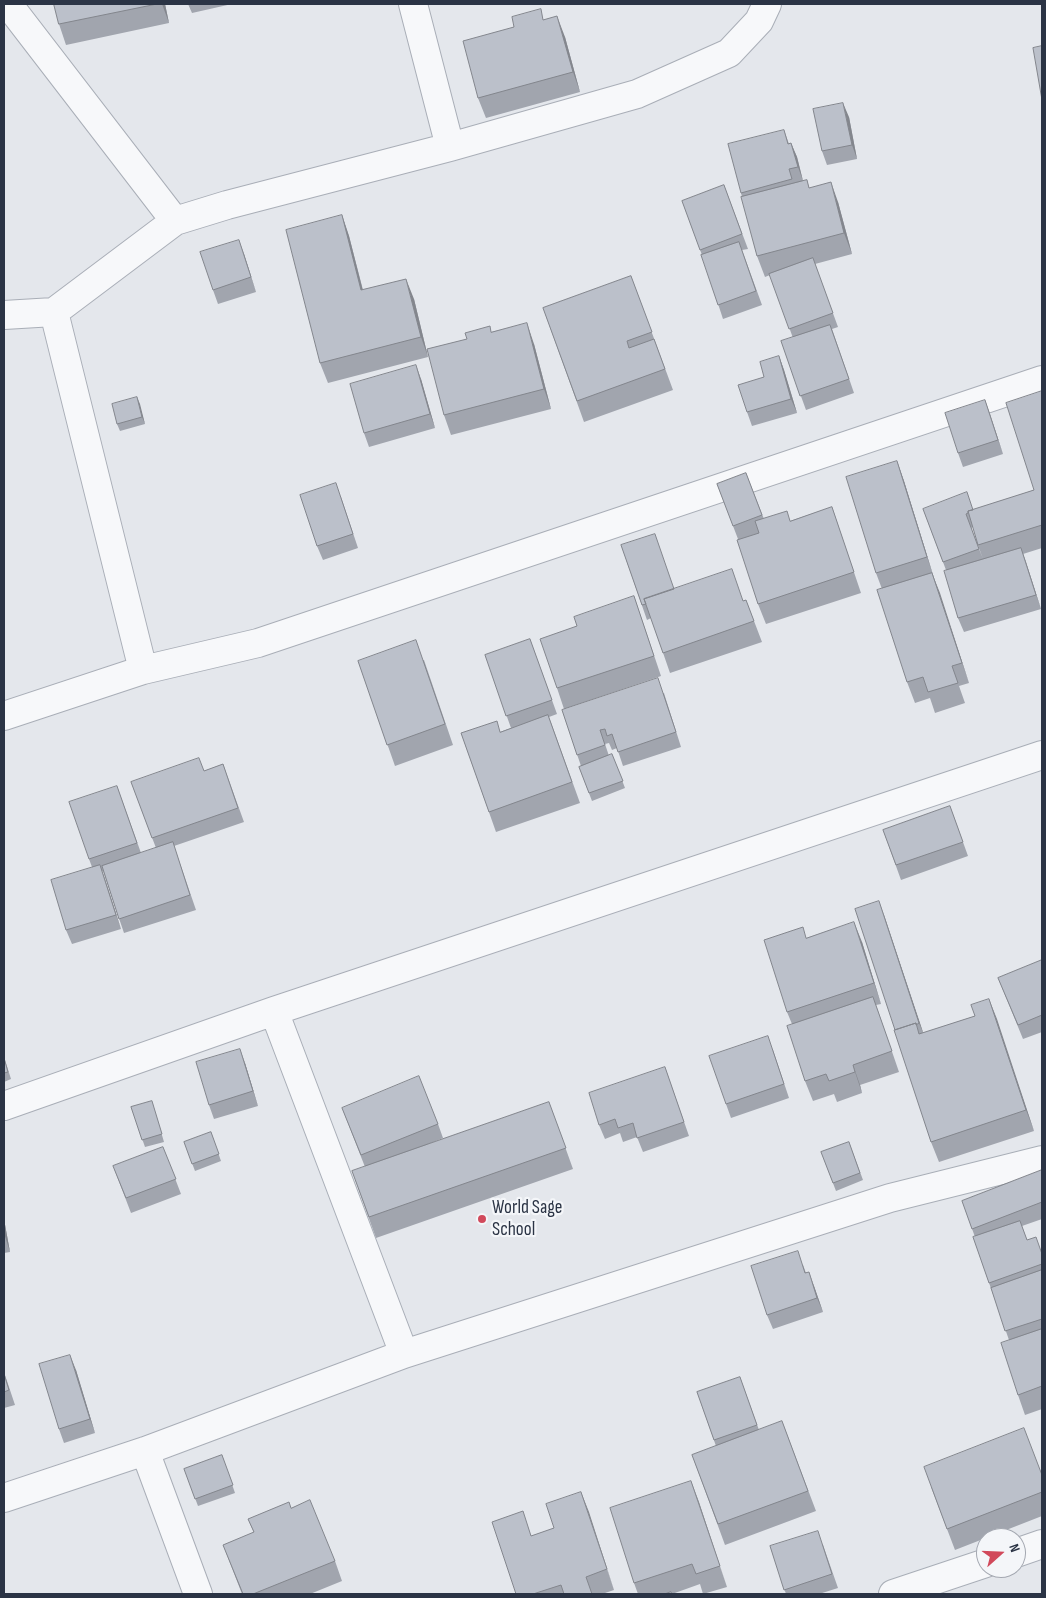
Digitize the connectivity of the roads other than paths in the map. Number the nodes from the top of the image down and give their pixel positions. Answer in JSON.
{"nodes":[{"id":1,"x":8,"y":4,"type":"edge"},
{"id":2,"x":413,"y":4,"type":"edge"},
{"id":3,"x":767,"y":4,"type":"edge"},
{"id":4,"x":450,"y":147,"type":"junction"},
{"id":5,"x":176,"y":221,"type":"junction"},
{"id":6,"x":54,"y":312,"type":"junction"},
{"id":7,"x":4,"y":315,"type":"edge"},
{"id":8,"x":1042,"y":380,"type":"edge"},
{"id":9,"x":143,"y":670,"type":"junction"},
{"id":10,"x":4,"y":716,"type":"edge"},
{"id":11,"x":1042,"y":755,"type":"edge"},
{"id":12,"x":274,"y":1011,"type":"junction"},
{"id":13,"x":4,"y":1106,"type":"edge"},
{"id":14,"x":1042,"y":1160,"type":"edge"},
{"id":15,"x":404,"y":1354,"type":"junction"},
{"id":16,"x":145,"y":1451,"type":"junction"},
{"id":17,"x":4,"y":1498,"type":"edge"},
{"id":18,"x":1042,"y":1544,"type":"edge"},
{"id":19,"x":1026,"y":1550,"type":"edge"},
{"id":20,"x":976,"y":1566,"type":"edge"},
{"id":21,"x":198,"y":1594,"type":"edge"},
{"id":22,"x":893,"y":1594,"type":"edge"}],
"edges":[{"from":1,"to":5,"type":"street"},
{"from":2,"to":4,"type":"street"},
{"from":3,"to":4,"type":"street"},
{"from":4,"to":5,"type":"street"},
{"from":5,"to":6,"type":"street"},
{"from":6,"to":7,"type":"street"},
{"from":6,"to":9,"type":"street"},
{"from":8,"to":9,"type":"street"},
{"from":9,"to":10,"type":"street"},
{"from":11,"to":12,"type":"street"},
{"from":12,"to":13,"type":"street"},
{"from":12,"to":15,"type":"street"},
{"from":14,"to":15,"type":"street"},
{"from":15,"to":16,"type":"street"},
{"from":16,"to":17,"type":"street"},
{"from":16,"to":21,"type":"street"},
{"from":18,"to":19,"type":"street"},
{"from":20,"to":22,"type":"street"}]}
